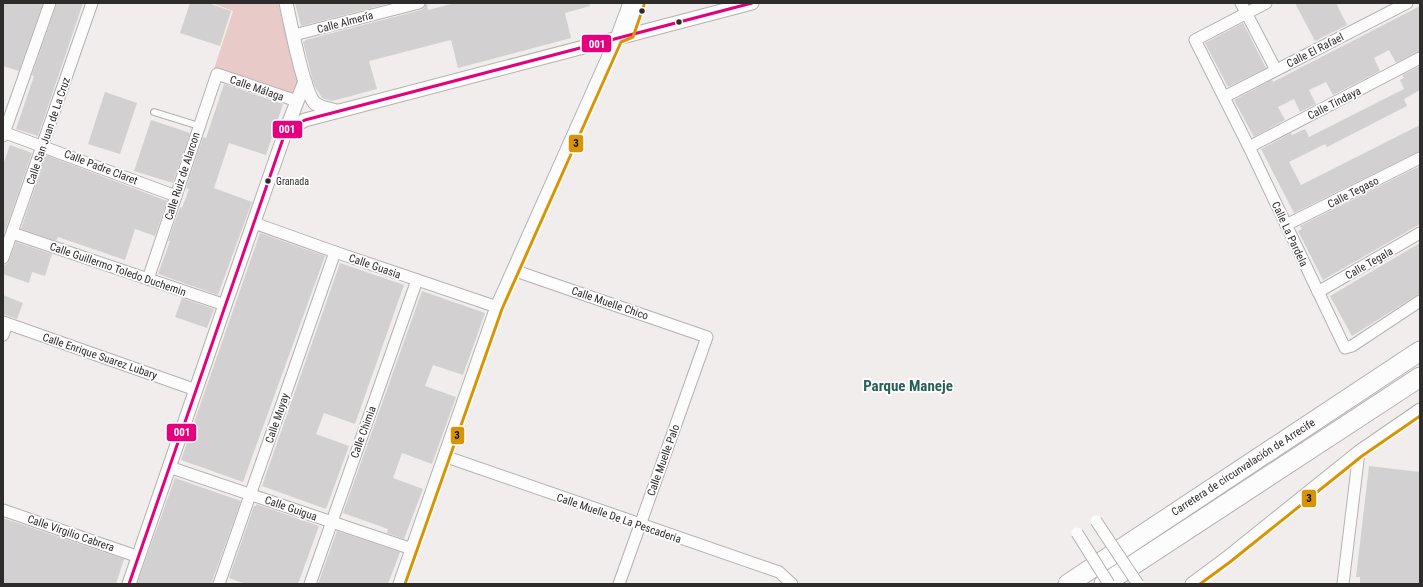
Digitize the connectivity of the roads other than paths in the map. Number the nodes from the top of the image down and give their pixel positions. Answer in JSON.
{"nodes":[{"id":1,"x":50,"y":3,"type":"edge"},
{"id":2,"x":92,"y":3,"type":"edge"},
{"id":3,"x":286,"y":3,"type":"edge"},
{"id":4,"x":419,"y":3,"type":"edge"},
{"id":5,"x":630,"y":3,"type":"edge"},
{"id":6,"x":639,"y":3,"type":"edge"},
{"id":7,"x":752,"y":3,"type":"edge"},
{"id":8,"x":1266,"y":3,"type":"edge"},
{"id":9,"x":1407,"y":3,"type":"edge"},
{"id":10,"x":1244,"y":8,"type":"edge"},
{"id":11,"x":294,"y":35,"type":"junction"},
{"id":12,"x":623,"y":36,"type":"junction"},
{"id":13,"x":1420,"y":58,"type":"edge"},
{"id":14,"x":1276,"y":70,"type":"junction"},
{"id":15,"x":216,"y":74,"type":"joint"},
{"id":16,"x":305,"y":81,"type":"junction"},
{"id":17,"x":1224,"y":97,"type":"junction"},
{"id":18,"x":297,"y":101,"type":"junction"},
{"id":19,"x":336,"y":111,"type":"junction"},
{"id":20,"x":154,"y":112,"type":"dead end"},
{"id":21,"x":198,"y":126,"type":"junction"},
{"id":22,"x":286,"y":130,"type":"junction"},
{"id":23,"x":3,"y":133,"type":"edge"},
{"id":24,"x":43,"y":146,"type":"junction"},
{"id":25,"x":1249,"y":147,"type":"junction"},
{"id":26,"x":1420,"y":158,"type":"edge"},
{"id":27,"x":176,"y":196,"type":"junction"},
{"id":28,"x":254,"y":223,"type":"junction"},
{"id":29,"x":1286,"y":225,"type":"junction"},
{"id":30,"x":12,"y":233,"type":"junction"},
{"id":31,"x":1420,"y":233,"type":"edge"},
{"id":32,"x":335,"y":252,"type":"junction"},
{"id":33,"x":3,"y":258,"type":"edge"},
{"id":34,"x":513,"y":270,"type":"junction"},
{"id":35,"x":148,"y":279,"type":"junction"},
{"id":36,"x":417,"y":280,"type":"junction"},
{"id":37,"x":1318,"y":292,"type":"junction"},
{"id":38,"x":1420,"y":300,"type":"edge"},
{"id":39,"x":225,"y":305,"type":"junction"},
{"id":40,"x":497,"y":307,"type":"junction"},
{"id":41,"x":5,"y":323,"type":"edge"},
{"id":42,"x":3,"y":335,"type":"edge"},
{"id":43,"x":707,"y":337,"type":"joint"},
{"id":44,"x":1420,"y":352,"type":"edge"},
{"id":45,"x":1420,"y":377,"type":"edge"},
{"id":46,"x":196,"y":390,"type":"junction"},
{"id":47,"x":1420,"y":410,"type":"edge"},
{"id":48,"x":1359,"y":452,"type":"junction"},
{"id":49,"x":444,"y":456,"type":"junction"},
{"id":50,"x":169,"y":467,"type":"junction"},
{"id":51,"x":250,"y":494,"type":"junction"},
{"id":52,"x":3,"y":510,"type":"edge"},
{"id":53,"x":1096,"y":521,"type":"dead end"},
{"id":54,"x":331,"y":522,"type":"junction"},
{"id":55,"x":640,"y":525,"type":"junction"},
{"id":56,"x":1077,"y":533,"type":"dead end"},
{"id":57,"x":412,"y":549,"type":"junction"},
{"id":58,"x":139,"y":556,"type":"junction"},
{"id":59,"x":1196,"y":582,"type":"edge"},
{"id":60,"x":129,"y":584,"type":"edge"},
{"id":61,"x":219,"y":584,"type":"edge"},
{"id":62,"x":310,"y":584,"type":"edge"},
{"id":63,"x":400,"y":584,"type":"edge"},
{"id":64,"x":619,"y":584,"type":"edge"},
{"id":65,"x":792,"y":584,"type":"edge"},
{"id":66,"x":1068,"y":584,"type":"edge"},
{"id":67,"x":1104,"y":584,"type":"edge"},
{"id":68,"x":1109,"y":584,"type":"edge"},
{"id":69,"x":1138,"y":584,"type":"edge"},
{"id":70,"x":1343,"y":584,"type":"edge"}],
"edges":[{"from":1,"to":23,"type":"street"},
{"from":2,"to":24,"type":"street","name":"Calle San Juan de La Cruz"},
{"from":3,"to":11,"type":"street"},
{"from":4,"to":11,"type":"street","name":"Calle Almería"},
{"from":5,"to":12,"type":"street"},
{"from":6,"to":12,"type":"street"},
{"from":7,"to":12,"type":"street"},
{"from":8,"to":10,"type":"street"},
{"from":9,"to":14,"type":"street","name":"Calle El Rafael"},
{"from":10,"to":14,"type":"street"},
{"from":10,"to":17,"type":"street","name":"Calle La Pardela"},
{"from":11,"to":16,"type":"street"},
{"from":12,"to":19,"type":"street"},
{"from":12,"to":34,"type":"street"},
{"from":13,"to":25,"type":"street","name":"Calle Tindaya"},
{"from":14,"to":17,"type":"street","name":"Calle El Rafael"},
{"from":15,"to":18,"type":"street","name":"Calle Málaga"},
{"from":15,"to":21,"type":"street","name":"Calle Ruiz de Alarcon"},
{"from":16,"to":18,"type":"street"},
{"from":16,"to":19,"type":"street"},
{"from":17,"to":25,"type":"street","name":"Calle La Pardela"},
{"from":18,"to":22,"type":"street"},
{"from":19,"to":22,"type":"street"},
{"from":20,"to":21,"type":"lane"},
{"from":21,"to":27,"type":"street","name":"Calle Ruiz de Alarcon"},
{"from":22,"to":28,"type":"street"},
{"from":23,"to":24,"type":"street","name":"Calle Padre Claret"},
{"from":24,"to":27,"type":"street","name":"Calle Padre Claret"},
{"from":24,"to":30,"type":"street","name":"Calle San Juan de La Cruz"},
{"from":25,"to":29,"type":"street","name":"Calle La Pardela"},
{"from":26,"to":29,"type":"street","name":"Calle Tegaso"},
{"from":27,"to":35,"type":"street","name":"Calle Ruiz de Alarcon"},
{"from":28,"to":32,"type":"street","name":"Calle Guasia"},
{"from":28,"to":39,"type":"street"},
{"from":29,"to":37,"type":"street","name":"Calle La Pardela"},
{"from":30,"to":33,"type":"street","name":"Calle San Juan de La Cruz"},
{"from":30,"to":35,"type":"street","name":"Calle Guillermo Toledo Duchemin"},
{"from":31,"to":37,"type":"street","name":"Calle Tegala"},
{"from":32,"to":36,"type":"street","name":"Calle Guasia"},
{"from":32,"to":51,"type":"street","name":"Calle Muyay"},
{"from":34,"to":40,"type":"street"},
{"from":34,"to":43,"type":"street","name":"Calle Muelle Chico"},
{"from":35,"to":39,"type":"street","name":"Calle Guillermo Toledo Duchemin"},
{"from":36,"to":40,"type":"street","name":"Calle Guasia"},
{"from":36,"to":54,"type":"street","name":"Calle Chimia"},
{"from":37,"to":38,"type":"street","name":"Calle La Pardela"},
{"from":39,"to":46,"type":"street"},
{"from":40,"to":49,"type":"street"},
{"from":41,"to":42,"type":"street"},
{"from":41,"to":46,"type":"street","name":"Calle Enrique Suarez Lubary"},
{"from":43,"to":55,"type":"street","name":"Calle Muelle Palo"},
{"from":44,"to":66,"type":"highway","name":"Carretera de circunvalación de Arrecife"},
{"from":45,"to":67,"type":"highway","name":"Carretera de circunvalación de Arrecife"},
{"from":46,"to":50,"type":"street"},
{"from":47,"to":48,"type":"street"},
{"from":48,"to":59,"type":"street"},
{"from":48,"to":70,"type":"street"},
{"from":49,"to":55,"type":"street","name":"Calle Muelle De La Pescaderia"},
{"from":49,"to":57,"type":"street"},
{"from":50,"to":51,"type":"street","name":"Calle Guigua"},
{"from":50,"to":58,"type":"street"},
{"from":51,"to":54,"type":"street","name":"Calle Guigua"},
{"from":51,"to":61,"type":"street","name":"Calle Muyay"},
{"from":52,"to":58,"type":"street","name":"Calle Virgilio Cabrera"},
{"from":53,"to":69,"type":"street","bridge":true},
{"from":54,"to":57,"type":"street","name":"Calle Guigua"},
{"from":54,"to":62,"type":"street","name":"Calle Chimia"},
{"from":55,"to":64,"type":"street","name":"Calle Muelle Palo"},
{"from":55,"to":65,"type":"street","name":"Calle Muelle De La Pescaderia"},
{"from":56,"to":68,"type":"street","bridge":true},
{"from":57,"to":63,"type":"street"},
{"from":58,"to":60,"type":"street"}]}
